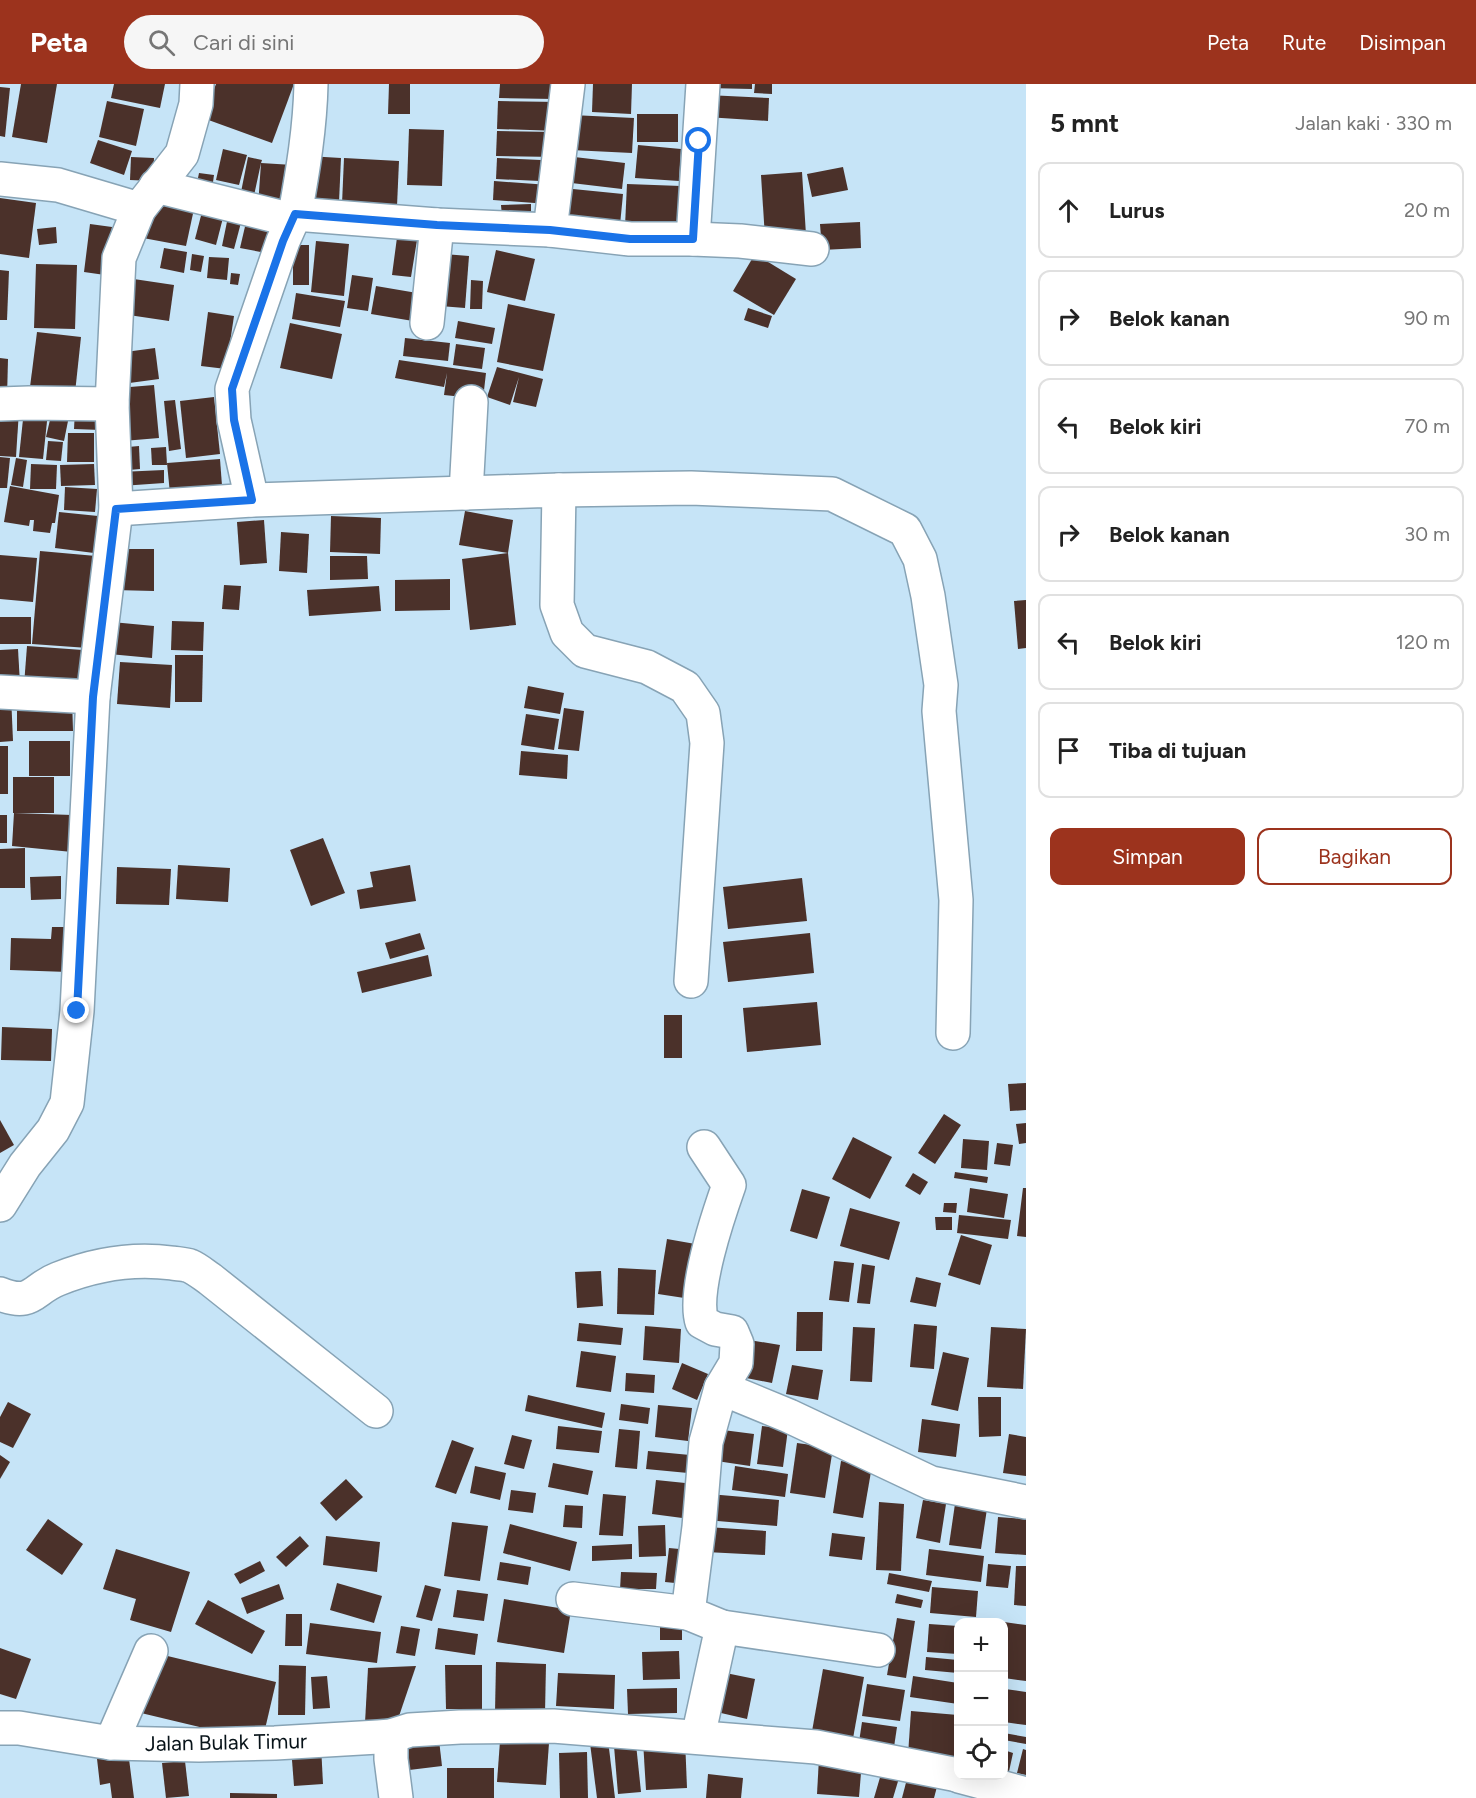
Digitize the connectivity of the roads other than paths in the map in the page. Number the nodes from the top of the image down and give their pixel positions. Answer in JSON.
{"nodes":[{"id":1,"x":197,"y":84,"type":"edge"},
{"id":2,"x":310,"y":84,"type":"edge"},
{"id":3,"x":568,"y":84,"type":"edge"},
{"id":4,"x":703,"y":84,"type":"edge"},
{"id":5,"x":0,"y":179,"type":"edge"},
{"id":6,"x":147,"y":197,"type":"junction"},
{"id":7,"x":293,"y":217,"type":"junction"},
{"id":8,"x":437,"y":225,"type":"junction"},
{"id":9,"x":550,"y":230,"type":"junction"},
{"id":10,"x":693,"y":239,"type":"junction"},
{"id":11,"x":812,"y":249,"type":"dead end"},
{"id":12,"x":427,"y":323,"type":"dead end"},
{"id":13,"x":471,"y":402,"type":"dead end"},
{"id":14,"x":0,"y":404,"type":"edge"},
{"id":15,"x":112,"y":404,"type":"junction"},
{"id":16,"x":559,"y":490,"type":"junction"},
{"id":17,"x":466,"y":494,"type":"junction"},
{"id":18,"x":252,"y":500,"type":"junction"},
{"id":19,"x":116,"y":509,"type":"junction"},
{"id":20,"x":0,"y":692,"type":"edge"},
{"id":21,"x":93,"y":697,"type":"junction"},
{"id":22,"x":691,"y":981,"type":"dead end"},
{"id":23,"x":953,"y":1033,"type":"dead end"},
{"id":24,"x":704,"y":1147,"type":"dead end"},
{"id":25,"x":0,"y":1205,"type":"edge"},
{"id":26,"x":0,"y":1294,"type":"edge"},
{"id":27,"x":721,"y":1388,"type":"junction"},
{"id":28,"x":376,"y":1411,"type":"dead end"},
{"id":29,"x":1026,"y":1502,"type":"edge"},
{"id":30,"x":573,"y":1599,"type":"dead end"},
{"id":31,"x":688,"y":1613,"type":"junction"},
{"id":32,"x":722,"y":1627,"type":"junction"},
{"id":33,"x":878,"y":1650,"type":"dead end"},
{"id":34,"x":151,"y":1651,"type":"dead end"},
{"id":35,"x":0,"y":1728,"type":"edge"},
{"id":36,"x":391,"y":1736,"type":"junction"},
{"id":37,"x":698,"y":1737,"type":"junction"},
{"id":38,"x":111,"y":1743,"type":"junction"},
{"id":39,"x":954,"y":1774,"type":"edge"},
{"id":40,"x":977,"y":1780,"type":"edge"},
{"id":41,"x":1026,"y":1794,"type":"edge"},
{"id":42,"x":396,"y":1798,"type":"edge"}],
"edges":[{"from":1,"to":6,"type":"street"},
{"from":2,"to":7,"type":"street"},
{"from":3,"to":9,"type":"street"},
{"from":4,"to":10,"type":"street"},
{"from":5,"to":6,"type":"street"},
{"from":6,"to":7,"type":"street"},
{"from":6,"to":15,"type":"street"},
{"from":7,"to":8,"type":"street"},
{"from":7,"to":18,"type":"street"},
{"from":8,"to":9,"type":"street"},
{"from":8,"to":12,"type":"street"},
{"from":9,"to":10,"type":"street"},
{"from":10,"to":11,"type":"street"},
{"from":13,"to":17,"type":"street"},
{"from":14,"to":15,"type":"street"},
{"from":15,"to":19,"type":"street"},
{"from":16,"to":17,"type":"street"},
{"from":16,"to":22,"type":"street"},
{"from":16,"to":23,"type":"street"},
{"from":17,"to":18,"type":"street"},
{"from":18,"to":19,"type":"street"},
{"from":19,"to":21,"type":"street"},
{"from":20,"to":21,"type":"street"},
{"from":21,"to":25,"type":"street"},
{"from":24,"to":27,"type":"street"},
{"from":26,"to":28,"type":"street"},
{"from":27,"to":29,"type":"street"},
{"from":27,"to":31,"type":"street"},
{"from":30,"to":31,"type":"street"},
{"from":31,"to":32,"type":"street"},
{"from":32,"to":33,"type":"street"},
{"from":32,"to":37,"type":"street"},
{"from":34,"to":38,"type":"street"},
{"from":35,"to":38,"type":"street","name":"Jalan Bulak Timur"},
{"from":36,"to":37,"type":"street","name":"Jalan Bulak Timur"},
{"from":36,"to":38,"type":"street","name":"Jalan Bulak Timur"},
{"from":36,"to":42,"type":"street"},
{"from":37,"to":39,"type":"street","name":"Jalan Bulak Timur"},
{"from":40,"to":41,"type":"street","name":"Jalan Bulak Timur"}]}
